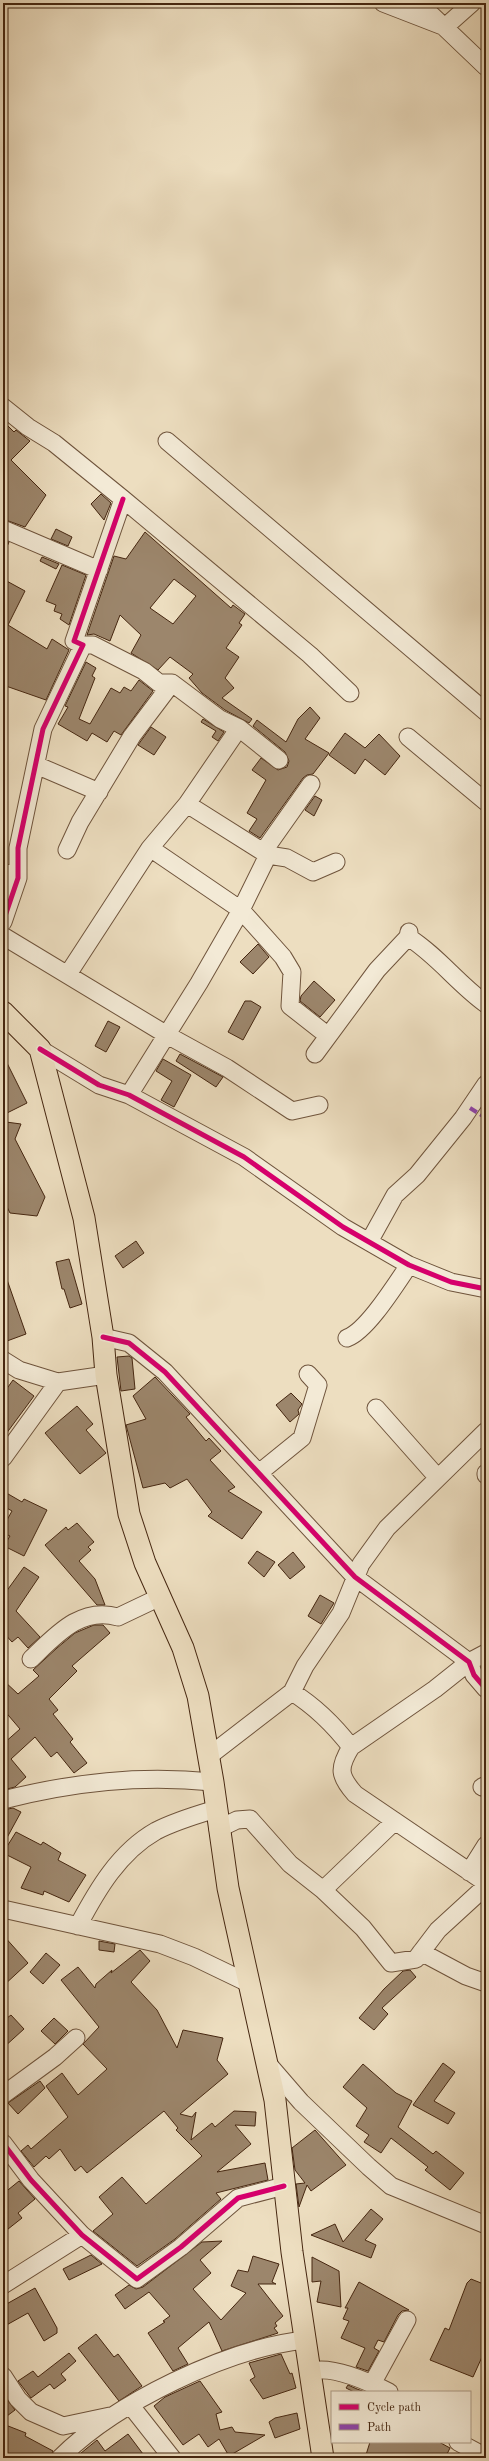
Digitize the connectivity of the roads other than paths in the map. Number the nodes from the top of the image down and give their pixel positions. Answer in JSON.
{"nodes":[{"id":1,"x":383,"y":3,"type":"edge"},
{"id":2,"x":419,"y":3,"type":"edge"},
{"id":3,"x":472,"y":3,"type":"edge"},
{"id":4,"x":445,"y":27,"type":"junction"},
{"id":5,"x":486,"y":67,"type":"edge"},
{"id":6,"x":3,"y":407,"type":"edge"},
{"id":7,"x":167,"y":441,"type":"dead end"},
{"id":8,"x":123,"y":499,"type":"junction"},
{"id":9,"x":3,"y":529,"type":"edge"},
{"id":10,"x":99,"y":570,"type":"junction"},
{"id":11,"x":83,"y":645,"type":"junction"},
{"id":12,"x":172,"y":682,"type":"junction"},
{"id":13,"x":350,"y":693,"type":"dead end"},
{"id":14,"x":486,"y":712,"type":"edge"},
{"id":15,"x":239,"y":728,"type":"junction"},
{"id":16,"x":408,"y":737,"type":"dead end"},
{"id":17,"x":279,"y":760,"type":"dead end"},
{"id":18,"x":36,"y":765,"type":"junction"},
{"id":19,"x":311,"y":784,"type":"dead end"},
{"id":20,"x":98,"y":792,"type":"junction"},
{"id":21,"x":486,"y":802,"type":"edge"},
{"id":22,"x":187,"y":804,"type":"junction"},
{"id":23,"x":150,"y":848,"type":"junction"},
{"id":24,"x":67,"y":850,"type":"dead end"},
{"id":25,"x":266,"y":853,"type":"junction"},
{"id":26,"x":336,"y":862,"type":"dead end"},
{"id":27,"x":11,"y":875,"type":"edge"},
{"id":28,"x":241,"y":910,"type":"junction"},
{"id":29,"x":3,"y":922,"type":"edge"},
{"id":30,"x":3,"y":936,"type":"edge"},
{"id":31,"x":68,"y":974,"type":"junction"},
{"id":32,"x":486,"y":1004,"type":"edge"},
{"id":33,"x":3,"y":1012,"type":"edge"},
{"id":34,"x":167,"y":1035,"type":"junction"},
{"id":35,"x":327,"y":1035,"type":"junction"},
{"id":36,"x":40,"y":1049,"type":"junction"},
{"id":37,"x":315,"y":1054,"type":"dead end"},
{"id":38,"x":486,"y":1084,"type":"edge"},
{"id":39,"x":129,"y":1095,"type":"junction"},
{"id":40,"x":318,"y":1105,"type":"dead end"},
{"id":41,"x":368,"y":1242,"type":"junction"},
{"id":42,"x":409,"y":1265,"type":"junction"},
{"id":43,"x":486,"y":1289,"type":"edge"},
{"id":44,"x":103,"y":1337,"type":"junction"},
{"id":45,"x":347,"y":1338,"type":"dead end"},
{"id":46,"x":3,"y":1360,"type":"edge"},
{"id":47,"x":308,"y":1374,"type":"dead end"},
{"id":48,"x":106,"y":1375,"type":"junction"},
{"id":49,"x":58,"y":1382,"type":"junction"},
{"id":50,"x":376,"y":1408,"type":"dead end"},
{"id":51,"x":486,"y":1431,"type":"edge"},
{"id":52,"x":3,"y":1458,"type":"edge"},
{"id":53,"x":259,"y":1473,"type":"junction"},
{"id":54,"x":438,"y":1478,"type":"junction"},
{"id":55,"x":354,"y":1577,"type":"junction"},
{"id":56,"x":160,"y":1597,"type":"junction"},
{"id":57,"x":486,"y":1653,"type":"edge"},
{"id":58,"x":31,"y":1659,"type":"dead end"},
{"id":59,"x":469,"y":1662,"type":"junction"},
{"id":60,"x":486,"y":1689,"type":"edge"},
{"id":61,"x":292,"y":1692,"type":"junction"},
{"id":62,"x":351,"y":1747,"type":"junction"},
{"id":63,"x":209,"y":1756,"type":"junction"},
{"id":64,"x":213,"y":1782,"type":"junction"},
{"id":65,"x":3,"y":1800,"type":"edge"},
{"id":66,"x":216,"y":1808,"type":"junction"},
{"id":67,"x":395,"y":1821,"type":"junction"},
{"id":68,"x":218,"y":1829,"type":"junction"},
{"id":69,"x":486,"y":1845,"type":"edge"},
{"id":70,"x":469,"y":1872,"type":"junction"},
{"id":71,"x":486,"y":1885,"type":"edge"},
{"id":72,"x":324,"y":1890,"type":"junction"},
{"id":73,"x":3,"y":1909,"type":"edge"},
{"id":74,"x":78,"y":1926,"type":"junction"},
{"id":75,"x":421,"y":1952,"type":"junction"},
{"id":76,"x":486,"y":1982,"type":"edge"},
{"id":77,"x":248,"y":1983,"type":"junction"},
{"id":78,"x":76,"y":2038,"type":"dead end"},
{"id":79,"x":269,"y":2066,"type":"junction"},
{"id":80,"x":3,"y":2095,"type":"edge"},
{"id":81,"x":3,"y":2143,"type":"edge"},
{"id":82,"x":284,"y":2186,"type":"junction"},
{"id":83,"x":486,"y":2225,"type":"edge"},
{"id":84,"x":82,"y":2235,"type":"junction"},
{"id":85,"x":3,"y":2285,"type":"edge"},
{"id":86,"x":407,"y":2320,"type":"dead end"},
{"id":87,"x":304,"y":2340,"type":"junction"},
{"id":88,"x":309,"y":2372,"type":"junction"},
{"id":89,"x":3,"y":2376,"type":"edge"},
{"id":90,"x":372,"y":2384,"type":"junction"},
{"id":91,"x":387,"y":2391,"type":"edge"},
{"id":92,"x":124,"y":2410,"type":"junction"},
{"id":93,"x":460,"y":2443,"type":"edge"},
{"id":94,"x":486,"y":2457,"type":"edge"},
{"id":95,"x":60,"y":2458,"type":"edge"},
{"id":96,"x":172,"y":2458,"type":"edge"},
{"id":97,"x":323,"y":2458,"type":"edge"}],
"edges":[{"from":1,"to":4,"type":"street"},
{"from":2,"to":4,"type":"street"},
{"from":3,"to":4,"type":"street"},
{"from":4,"to":5,"type":"street"},
{"from":6,"to":8,"type":"street"},
{"from":7,"to":14,"type":"street"},
{"from":8,"to":10,"type":"street"},
{"from":8,"to":13,"type":"street"},
{"from":9,"to":10,"type":"street"},
{"from":10,"to":11,"type":"street"},
{"from":11,"to":12,"type":"street"},
{"from":11,"to":18,"type":"street"},
{"from":12,"to":15,"type":"street"},
{"from":12,"to":20,"type":"street"},
{"from":15,"to":17,"type":"street"},
{"from":15,"to":22,"type":"street"},
{"from":16,"to":21,"type":"street"},
{"from":18,"to":20,"type":"street"},
{"from":18,"to":27,"type":"street"},
{"from":19,"to":25,"type":"street"},
{"from":20,"to":24,"type":"street"},
{"from":22,"to":23,"type":"street"},
{"from":22,"to":25,"type":"street"},
{"from":23,"to":28,"type":"street"},
{"from":23,"to":31,"type":"street"},
{"from":25,"to":26,"type":"street"},
{"from":25,"to":28,"type":"street"},
{"from":27,"to":29,"type":"street"},
{"from":28,"to":34,"type":"street"},
{"from":28,"to":35,"type":"street"},
{"from":30,"to":31,"type":"street"},
{"from":31,"to":34,"type":"street"},
{"from":32,"to":35,"type":"street"},
{"from":33,"to":36,"type":"main road"},
{"from":34,"to":39,"type":"street"},
{"from":34,"to":40,"type":"street"},
{"from":35,"to":37,"type":"street"},
{"from":36,"to":39,"type":"street"},
{"from":36,"to":44,"type":"main road"},
{"from":38,"to":41,"type":"street"},
{"from":39,"to":41,"type":"street"},
{"from":41,"to":42,"type":"street"},
{"from":42,"to":43,"type":"street"},
{"from":42,"to":45,"type":"street"},
{"from":44,"to":48,"type":"main road"},
{"from":44,"to":53,"type":"street"},
{"from":46,"to":49,"type":"street"},
{"from":47,"to":53,"type":"street"},
{"from":48,"to":49,"type":"street"},
{"from":48,"to":56,"type":"main road"},
{"from":49,"to":52,"type":"street"},
{"from":50,"to":54,"type":"street"},
{"from":51,"to":54,"type":"street"},
{"from":53,"to":55,"type":"street"},
{"from":54,"to":55,"type":"street"},
{"from":55,"to":59,"type":"street"},
{"from":55,"to":61,"type":"street"},
{"from":56,"to":58,"type":"street"},
{"from":56,"to":63,"type":"main road"},
{"from":57,"to":59,"type":"street"},
{"from":59,"to":60,"type":"street"},
{"from":59,"to":62,"type":"street"},
{"from":61,"to":62,"type":"street"},
{"from":61,"to":63,"type":"street"},
{"from":62,"to":67,"type":"street"},
{"from":63,"to":64,"type":"main road"},
{"from":64,"to":65,"type":"street"},
{"from":64,"to":66,"type":"main road"},
{"from":66,"to":68,"type":"main road"},
{"from":66,"to":74,"type":"street"},
{"from":67,"to":70,"type":"street"},
{"from":67,"to":72,"type":"street"},
{"from":68,"to":72,"type":"street"},
{"from":68,"to":77,"type":"main road"},
{"from":69,"to":70,"type":"street"},
{"from":70,"to":71,"type":"street"},
{"from":71,"to":75,"type":"street"},
{"from":72,"to":75,"type":"street"},
{"from":73,"to":74,"type":"street"},
{"from":74,"to":77,"type":"street"},
{"from":75,"to":76,"type":"street"},
{"from":77,"to":79,"type":"main road"},
{"from":78,"to":80,"type":"street"},
{"from":79,"to":82,"type":"main road"},
{"from":79,"to":83,"type":"street"},
{"from":81,"to":84,"type":"street"},
{"from":82,"to":84,"type":"street"},
{"from":82,"to":87,"type":"main road"},
{"from":84,"to":85,"type":"street"},
{"from":86,"to":90,"type":"street"},
{"from":87,"to":88,"type":"main road"},
{"from":87,"to":92,"type":"street"},
{"from":88,"to":90,"type":"street"},
{"from":88,"to":97,"type":"main road"},
{"from":89,"to":92,"type":"street"},
{"from":90,"to":91,"type":"street"},
{"from":92,"to":95,"type":"street"},
{"from":92,"to":96,"type":"street"},
{"from":93,"to":94,"type":"street"}]}
